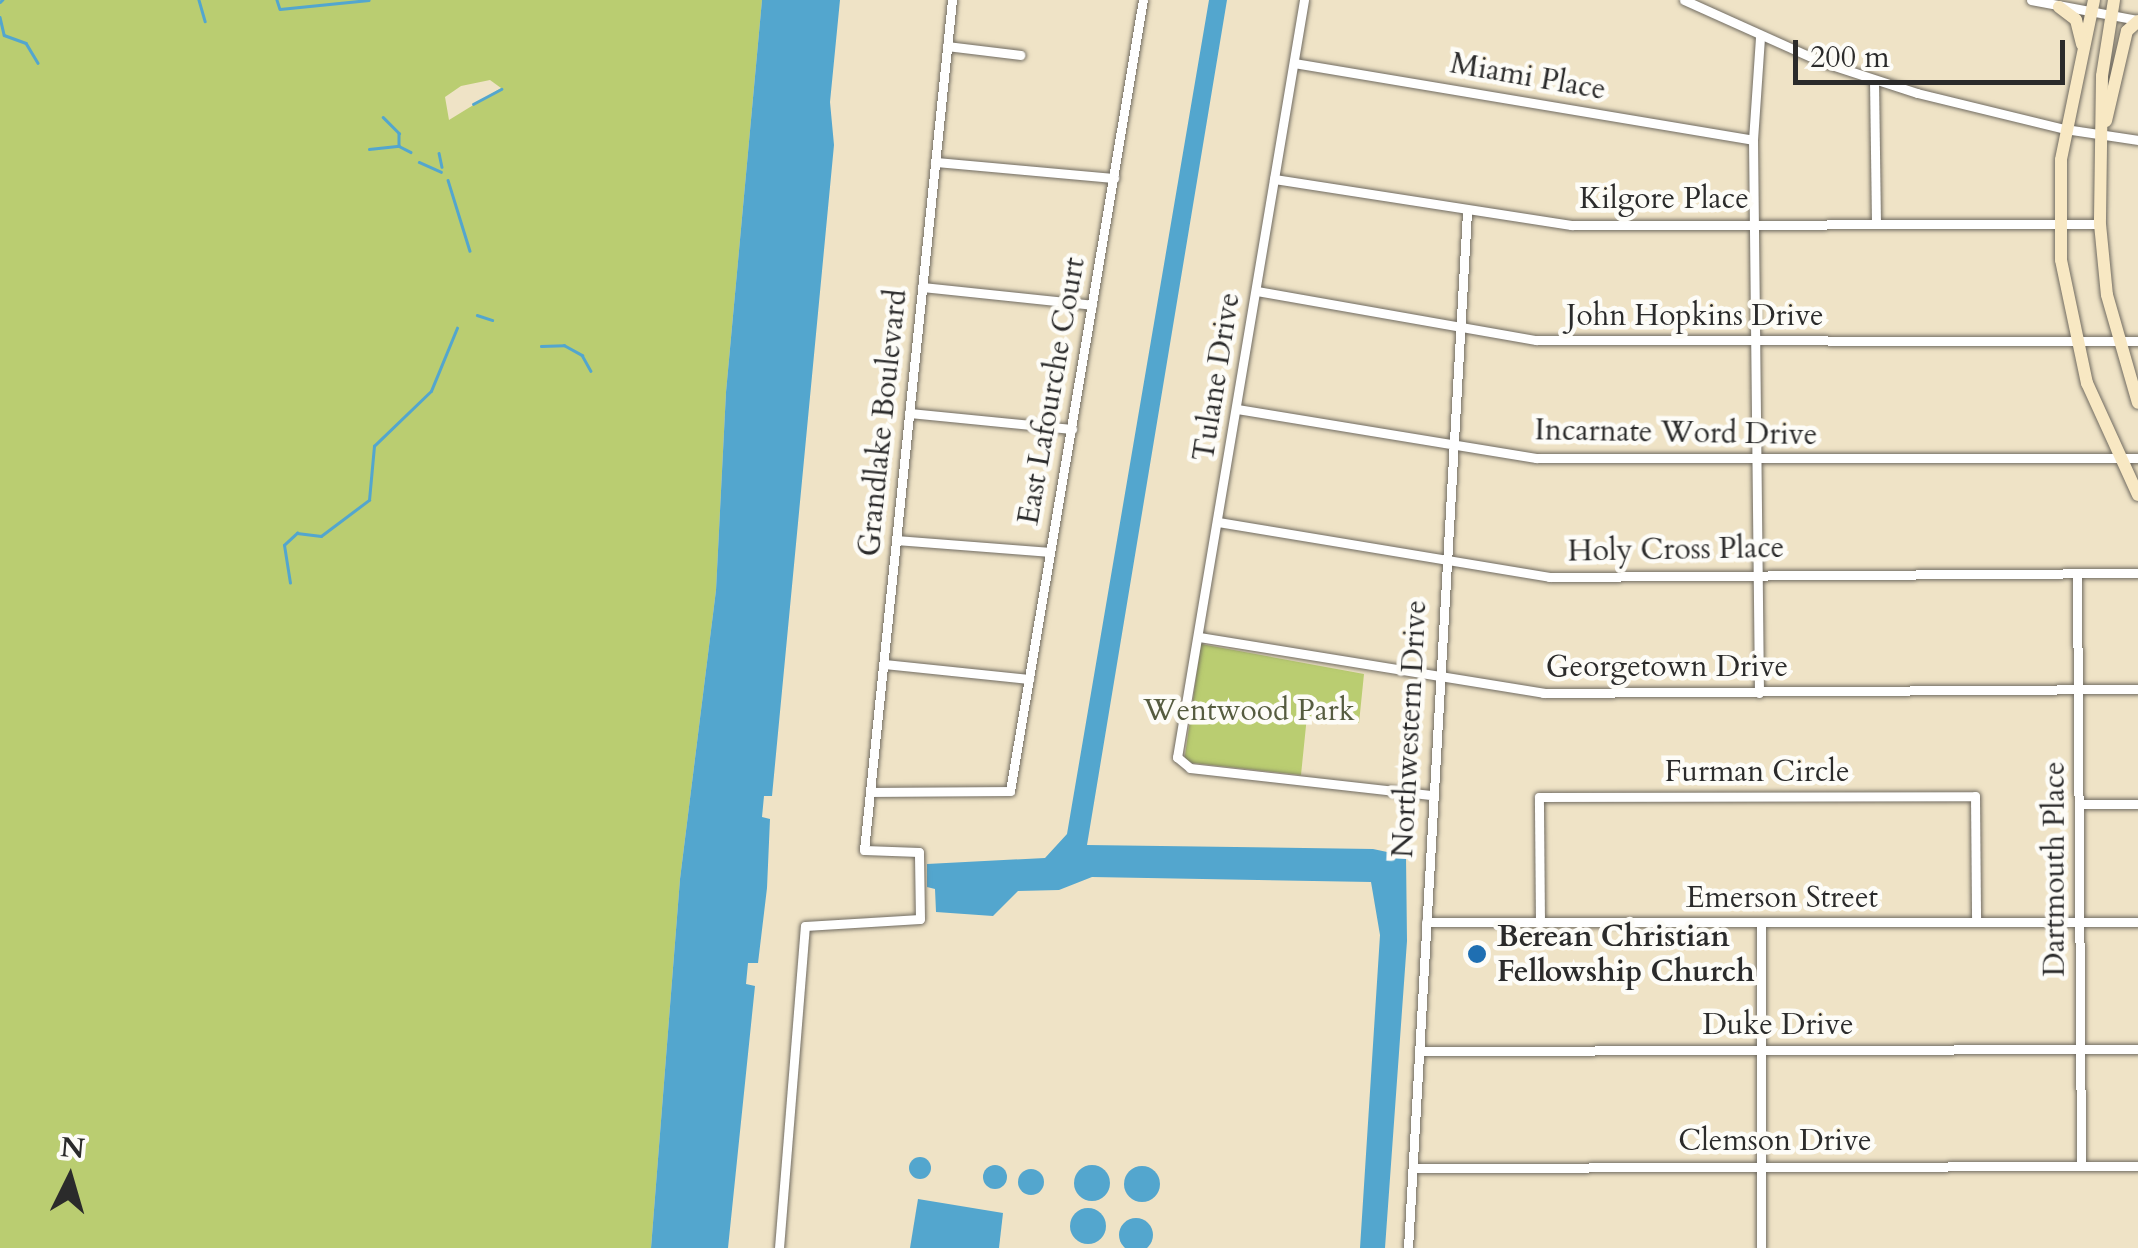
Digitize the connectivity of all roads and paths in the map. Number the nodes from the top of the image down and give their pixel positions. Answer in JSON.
{"nodes":[{"id":1,"x":952,"y":0,"type":"edge"},
{"id":2,"x":1142,"y":0,"type":"edge"},
{"id":3,"x":1304,"y":0,"type":"edge"},
{"id":4,"x":1684,"y":0,"type":"edge"},
{"id":5,"x":2032,"y":0,"type":"edge"},
{"id":6,"x":2114,"y":0,"type":"edge"},
{"id":7,"x":2093,"y":6,"type":"edge"},
{"id":8,"x":2058,"y":7,"type":"junction"},
{"id":9,"x":2110,"y":16,"type":"junction"},
{"id":10,"x":2138,"y":20,"type":"edge"},
{"id":11,"x":1760,"y":36,"type":"junction"},
{"id":12,"x":947,"y":46,"type":"junction"},
{"id":13,"x":1020,"y":55,"type":"dead end"},
{"id":14,"x":2083,"y":56,"type":"junction"},
{"id":15,"x":1294,"y":63,"type":"junction"},
{"id":16,"x":1874,"y":80,"type":"junction"},
{"id":17,"x":2065,"y":130,"type":"junction"},
{"id":18,"x":2102,"y":136,"type":"junction"},
{"id":19,"x":1753,"y":140,"type":"junction"},
{"id":20,"x":2138,"y":140,"type":"edge"},
{"id":21,"x":935,"y":162,"type":"junction"},
{"id":22,"x":1114,"y":178,"type":"junction"},
{"id":23,"x":1274,"y":179,"type":"junction"},
{"id":24,"x":1467,"y":212,"type":"junction"},
{"id":25,"x":1876,"y":224,"type":"junction"},
{"id":26,"x":2100,"y":224,"type":"junction"},
{"id":27,"x":1755,"y":225,"type":"junction"},
{"id":28,"x":2058,"y":226,"type":"junction"},
{"id":29,"x":922,"y":287,"type":"junction"},
{"id":30,"x":1257,"y":292,"type":"junction"},
{"id":31,"x":1092,"y":305,"type":"junction"},
{"id":32,"x":1460,"y":328,"type":"junction"},
{"id":33,"x":2117,"y":341,"type":"junction"},
{"id":34,"x":2138,"y":341,"type":"edge"},
{"id":35,"x":1756,"y":342,"type":"junction"},
{"id":36,"x":2075,"y":342,"type":"junction"},
{"id":37,"x":2138,"y":403,"type":"edge"},
{"id":38,"x":1237,"y":410,"type":"junction"},
{"id":39,"x":909,"y":413,"type":"junction"},
{"id":40,"x":1072,"y":429,"type":"junction"},
{"id":41,"x":1451,"y":442,"type":"junction"},
{"id":42,"x":2118,"y":458,"type":"junction"},
{"id":43,"x":2138,"y":458,"type":"edge"},
{"id":44,"x":1758,"y":460,"type":"junction"},
{"id":45,"x":2138,"y":496,"type":"edge"},
{"id":46,"x":1218,"y":522,"type":"junction"},
{"id":47,"x":897,"y":540,"type":"junction"},
{"id":48,"x":1050,"y":552,"type":"junction"},
{"id":49,"x":1444,"y":560,"type":"junction"},
{"id":50,"x":2078,"y":573,"type":"junction"},
{"id":51,"x":2138,"y":573,"type":"edge"},
{"id":52,"x":1760,"y":574,"type":"junction"},
{"id":53,"x":1199,"y":638,"type":"junction"},
{"id":54,"x":884,"y":664,"type":"junction"},
{"id":55,"x":1435,"y":678,"type":"junction"},
{"id":56,"x":1028,"y":679,"type":"junction"},
{"id":57,"x":2078,"y":690,"type":"junction"},
{"id":58,"x":2138,"y":690,"type":"edge"},
{"id":59,"x":1759,"y":693,"type":"junction"},
{"id":60,"x":870,"y":792,"type":"junction"},
{"id":61,"x":1430,"y":795,"type":"junction"},
{"id":62,"x":2082,"y":804,"type":"junction"},
{"id":63,"x":2138,"y":804,"type":"edge"},
{"id":64,"x":1426,"y":922,"type":"junction"},
{"id":65,"x":1976,"y":922,"type":"junction"},
{"id":66,"x":2138,"y":922,"type":"edge"},
{"id":67,"x":1540,"y":923,"type":"junction"},
{"id":68,"x":2081,"y":923,"type":"junction"},
{"id":69,"x":1761,"y":924,"type":"junction"},
{"id":70,"x":2080,"y":1049,"type":"junction"},
{"id":71,"x":2138,"y":1049,"type":"edge"},
{"id":72,"x":1758,"y":1050,"type":"junction"},
{"id":73,"x":1419,"y":1051,"type":"junction"},
{"id":74,"x":1759,"y":1166,"type":"junction"},
{"id":75,"x":2081,"y":1166,"type":"junction"},
{"id":76,"x":2138,"y":1166,"type":"edge"},
{"id":77,"x":1412,"y":1168,"type":"junction"},
{"id":78,"x":779,"y":1248,"type":"edge"},
{"id":79,"x":1408,"y":1248,"type":"edge"},
{"id":80,"x":1761,"y":1248,"type":"edge"}],
"edges":[{"from":1,"to":12,"type":"street","name":"Grandlake Boulevard"},
{"from":2,"to":22,"type":"street","name":"East Lafourche Court"},
{"from":3,"to":15,"type":"street","name":"Tulane Drive"},
{"from":4,"to":11,"type":"street"},
{"from":5,"to":8,"type":"street"},
{"from":6,"to":9,"type":"main road"},
{"from":7,"to":8,"type":"street"},
{"from":7,"to":9,"type":"street"},
{"from":7,"to":14,"type":"main road"},
{"from":8,"to":14,"type":"main road"},
{"from":9,"to":10,"type":"street"},
{"from":9,"to":18,"type":"main road"},
{"from":10,"to":18,"type":"main road"},
{"from":11,"to":16,"type":"street"},
{"from":11,"to":19,"type":"street"},
{"from":12,"to":13,"type":"street"},
{"from":12,"to":21,"type":"street","name":"Grandlake Boulevard"},
{"from":14,"to":17,"type":"main road"},
{"from":15,"to":19,"type":"street","name":"Miami Place"},
{"from":15,"to":23,"type":"street","name":"Tulane Drive"},
{"from":16,"to":17,"type":"street"},
{"from":16,"to":25,"type":"street"},
{"from":17,"to":18,"type":"street"},
{"from":17,"to":28,"type":"main road"},
{"from":18,"to":20,"type":"street"},
{"from":18,"to":26,"type":"main road"},
{"from":19,"to":27,"type":"street"},
{"from":21,"to":22,"type":"street"},
{"from":21,"to":29,"type":"street","name":"Grandlake Boulevard"},
{"from":22,"to":31,"type":"street","name":"East Lafourche Court"},
{"from":23,"to":24,"type":"street","name":"Kilgore Place"},
{"from":23,"to":30,"type":"street","name":"Tulane Drive"},
{"from":24,"to":27,"type":"street","name":"Kilgore Place"},
{"from":24,"to":32,"type":"street","name":"Northwestern Drive"},
{"from":25,"to":27,"type":"street","name":"Kilgore Place"},
{"from":25,"to":28,"type":"street","name":"Kilgore Place"},
{"from":26,"to":28,"type":"street","name":"Kilgore Place"},
{"from":26,"to":33,"type":"main road"},
{"from":27,"to":35,"type":"street"},
{"from":28,"to":36,"type":"main road"},
{"from":29,"to":31,"type":"street"},
{"from":29,"to":39,"type":"street","name":"Grandlake Boulevard"},
{"from":30,"to":32,"type":"street","name":"John Hopkins Drive"},
{"from":30,"to":38,"type":"street","name":"Tulane Drive"},
{"from":31,"to":40,"type":"street","name":"East Lafourche Court"},
{"from":32,"to":35,"type":"street","name":"John Hopkins Drive"},
{"from":32,"to":41,"type":"street","name":"Northwestern Drive"},
{"from":33,"to":34,"type":"street","name":"John Hopkins Drive"},
{"from":33,"to":36,"type":"street","name":"John Hopkins Drive"},
{"from":33,"to":37,"type":"main road"},
{"from":35,"to":36,"type":"street","name":"John Hopkins Drive"},
{"from":35,"to":44,"type":"street"},
{"from":36,"to":42,"type":"main road"},
{"from":38,"to":41,"type":"street","name":"Incarnate Word Drive"},
{"from":38,"to":46,"type":"street","name":"Tulane Drive"},
{"from":39,"to":40,"type":"street"},
{"from":39,"to":47,"type":"street","name":"Grandlake Boulevard"},
{"from":40,"to":48,"type":"street","name":"East Lafourche Court"},
{"from":41,"to":44,"type":"street","name":"Incarnate Word Drive"},
{"from":41,"to":49,"type":"street","name":"Northwestern Drive"},
{"from":42,"to":43,"type":"street","name":"Incarnate Word Drive"},
{"from":42,"to":44,"type":"street","name":"Incarnate Word Drive"},
{"from":42,"to":45,"type":"main road"},
{"from":44,"to":52,"type":"street"},
{"from":46,"to":49,"type":"street","name":"Holy Cross Place"},
{"from":46,"to":53,"type":"street","name":"Tulane Drive"},
{"from":47,"to":48,"type":"street"},
{"from":47,"to":54,"type":"street","name":"Grandlake Boulevard"},
{"from":48,"to":56,"type":"street","name":"East Lafourche Court"},
{"from":49,"to":52,"type":"street","name":"Holy Cross Place"},
{"from":49,"to":55,"type":"street","name":"Northwestern Drive"},
{"from":50,"to":51,"type":"street","name":"Holy Cross Place"},
{"from":50,"to":52,"type":"street","name":"Holy Cross Place"},
{"from":50,"to":57,"type":"street","name":"Dartmouth Place"},
{"from":52,"to":59,"type":"street"},
{"from":53,"to":55,"type":"street","name":"Georgetown Drive"},
{"from":53,"to":61,"type":"street","name":"Tulane Drive"},
{"from":54,"to":56,"type":"street"},
{"from":54,"to":60,"type":"street","name":"Grandlake Boulevard"},
{"from":55,"to":59,"type":"street","name":"Georgetown Drive"},
{"from":55,"to":61,"type":"street","name":"Northwestern Drive"},
{"from":56,"to":60,"type":"street","name":"East Lafourche Court"},
{"from":57,"to":58,"type":"street","name":"Georgetown Drive"},
{"from":57,"to":59,"type":"street","name":"Georgetown Drive"},
{"from":57,"to":62,"type":"street","name":"Dartmouth Place"},
{"from":60,"to":78,"type":"street","name":"Grandlake Boulevard"},
{"from":61,"to":64,"type":"street","name":"Northwestern Drive"},
{"from":62,"to":63,"type":"street"},
{"from":62,"to":68,"type":"street","name":"Dartmouth Place"},
{"from":64,"to":67,"type":"street","name":"Emerson Street"},
{"from":64,"to":73,"type":"street","name":"Northwestern Drive"},
{"from":65,"to":67,"type":"street","name":"Furman Circle"},
{"from":65,"to":68,"type":"street","name":"Emerson Street"},
{"from":65,"to":69,"type":"street","name":"Emerson Street"},
{"from":66,"to":68,"type":"street","name":"Emerson Street"},
{"from":67,"to":69,"type":"street","name":"Emerson Street"},
{"from":68,"to":70,"type":"street","name":"Dartmouth Place"},
{"from":69,"to":72,"type":"street"},
{"from":70,"to":71,"type":"street","name":"Duke Drive"},
{"from":70,"to":72,"type":"street","name":"Duke Drive"},
{"from":70,"to":75,"type":"street","name":"Dartmouth Place"},
{"from":72,"to":73,"type":"street","name":"Duke Drive"},
{"from":72,"to":74,"type":"street"},
{"from":73,"to":77,"type":"street","name":"Northwestern Drive"},
{"from":74,"to":75,"type":"street","name":"Clemson Drive"},
{"from":74,"to":77,"type":"street","name":"Clemson Drive"},
{"from":74,"to":80,"type":"street"},
{"from":75,"to":76,"type":"street","name":"Clemson Drive"},
{"from":77,"to":79,"type":"street","name":"Northwestern Drive"}]}
